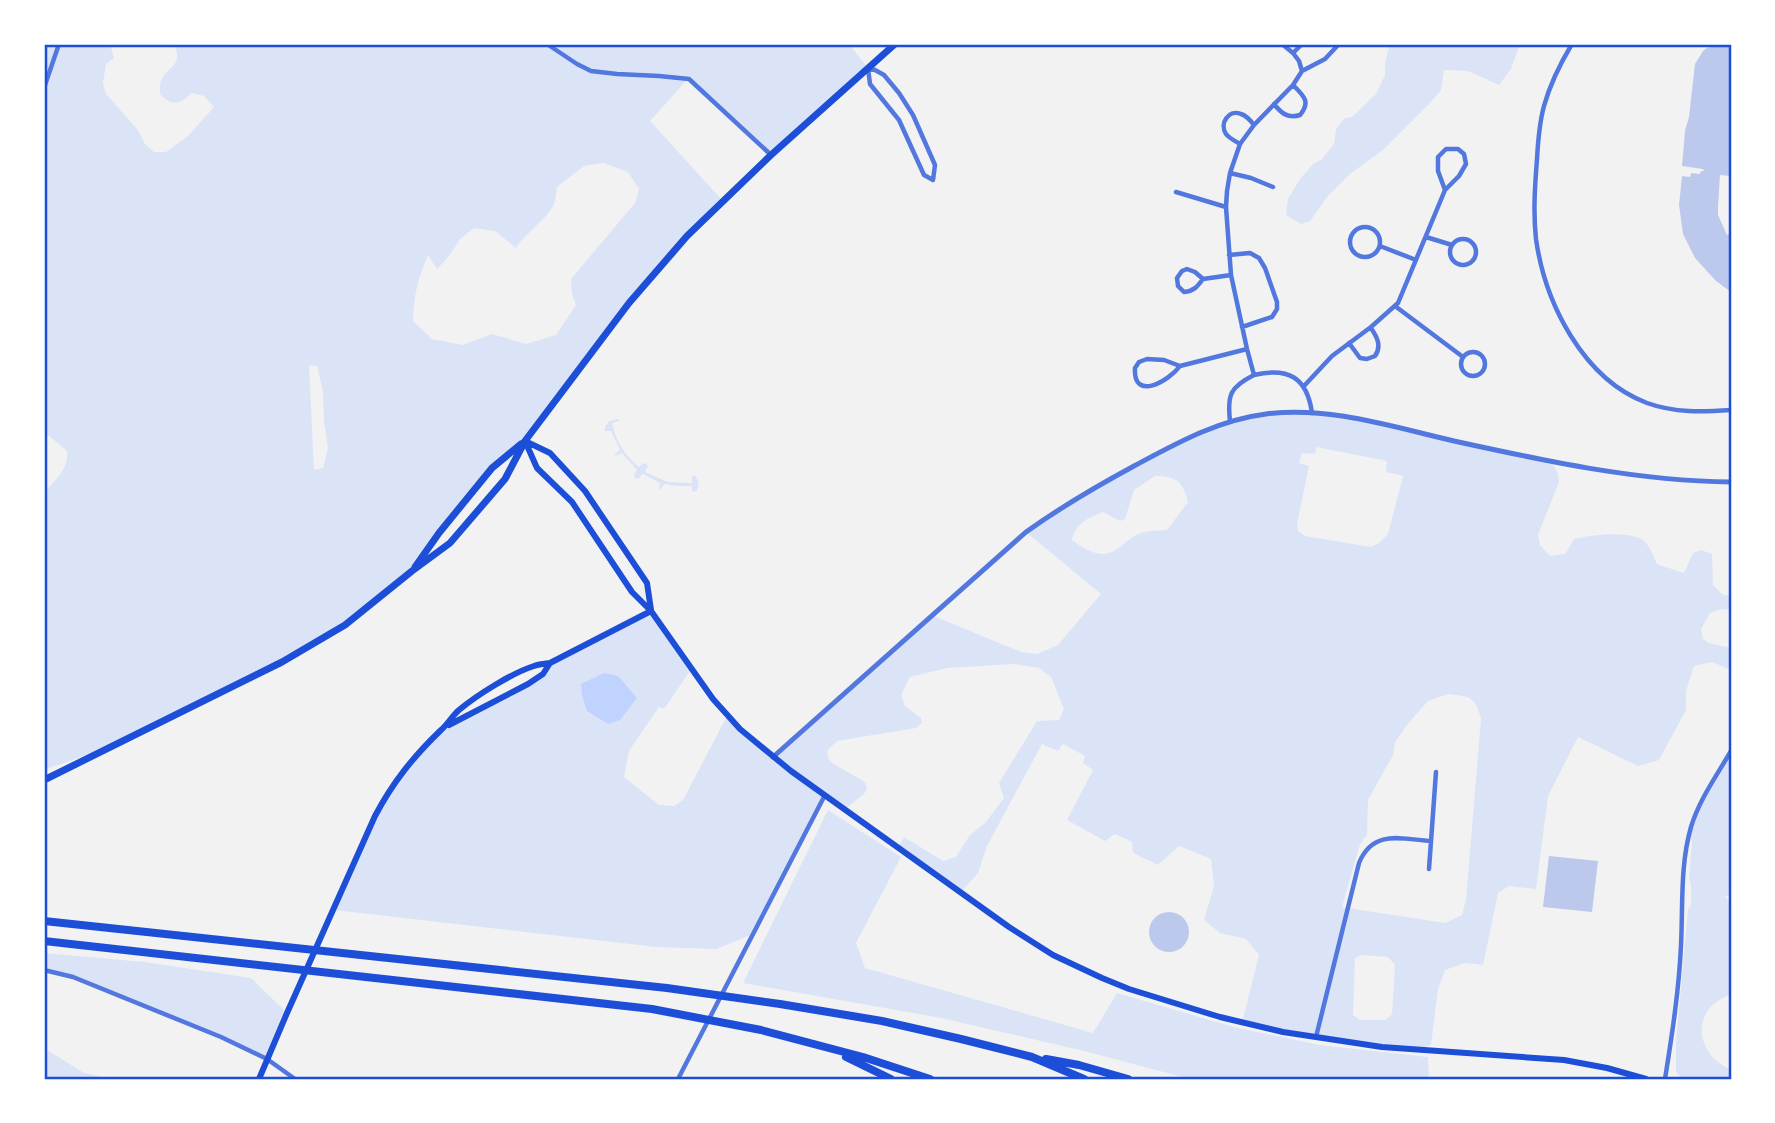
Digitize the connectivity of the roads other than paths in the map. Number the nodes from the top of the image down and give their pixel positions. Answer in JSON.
{"nodes":[{"id":1,"x":59,"y":44,"type":"edge"},
{"id":2,"x":547,"y":44,"type":"edge"},
{"id":3,"x":895,"y":44,"type":"edge"},
{"id":4,"x":1282,"y":44,"type":"edge"},
{"id":5,"x":1302,"y":44,"type":"edge"},
{"id":6,"x":1339,"y":44,"type":"edge"},
{"id":7,"x":1572,"y":44,"type":"edge"},
{"id":8,"x":1293,"y":53,"type":"junction"},
{"id":9,"x":868,"y":68,"type":"junction"},
{"id":10,"x":1302,"y":72,"type":"junction"},
{"id":11,"x":1293,"y":85,"type":"junction"},
{"id":12,"x":44,"y":88,"type":"edge"},
{"id":13,"x":1274,"y":104,"type":"junction"},
{"id":14,"x":1254,"y":125,"type":"junction"},
{"id":15,"x":1240,"y":144,"type":"junction"},
{"id":16,"x":771,"y":155,"type":"junction"},
{"id":17,"x":1230,"y":173,"type":"junction"},
{"id":18,"x":1273,"y":187,"type":"dead end"},
{"id":19,"x":1445,"y":190,"type":"junction"},
{"id":20,"x":1175,"y":192,"type":"dead end"},
{"id":21,"x":1226,"y":207,"type":"junction"},
{"id":22,"x":1426,"y":237,"type":"junction"},
{"id":23,"x":1452,"y":245,"type":"junction"},
{"id":24,"x":1380,"y":246,"type":"junction"},
{"id":25,"x":1229,"y":255,"type":"junction"},
{"id":26,"x":1416,"y":260,"type":"junction"},
{"id":27,"x":1231,"y":275,"type":"junction"},
{"id":28,"x":1203,"y":279,"type":"junction"},
{"id":29,"x":1395,"y":306,"type":"junction"},
{"id":30,"x":1242,"y":327,"type":"junction"},
{"id":31,"x":1371,"y":327,"type":"junction"},
{"id":32,"x":1349,"y":343,"type":"junction"},
{"id":33,"x":1247,"y":349,"type":"junction"},
{"id":34,"x":1463,"y":357,"type":"junction"},
{"id":35,"x":1180,"y":366,"type":"junction"},
{"id":36,"x":1254,"y":375,"type":"junction"},
{"id":37,"x":1304,"y":386,"type":"junction"},
{"id":38,"x":1731,"y":410,"type":"edge"},
{"id":39,"x":1312,"y":413,"type":"junction"},
{"id":40,"x":1230,"y":421,"type":"junction"},
{"id":41,"x":525,"y":441,"type":"junction"},
{"id":42,"x":1731,"y":482,"type":"edge"},
{"id":43,"x":412,"y":571,"type":"junction"},
{"id":44,"x":651,"y":611,"type":"junction"},
{"id":45,"x":550,"y":663,"type":"junction"},
{"id":46,"x":444,"y":727,"type":"junction"},
{"id":47,"x":1731,"y":751,"type":"edge"},
{"id":48,"x":773,"y":757,"type":"junction"},
{"id":49,"x":1436,"y":772,"type":"dead end"},
{"id":50,"x":44,"y":780,"type":"edge"},
{"id":51,"x":825,"y":795,"type":"junction"},
{"id":52,"x":1431,"y":841,"type":"junction"},
{"id":53,"x":1429,"y":869,"type":"dead end"},
{"id":54,"x":44,"y":921,"type":"edge"},
{"id":55,"x":44,"y":941,"type":"edge"},
{"id":56,"x":44,"y":970,"type":"edge"},
{"id":57,"x":1316,"y":1038,"type":"junction"},
{"id":58,"x":824,"y":1047,"type":"junction"},
{"id":59,"x":1032,"y":1057,"type":"junction"},
{"id":60,"x":267,"y":1059,"type":"junction"},
{"id":61,"x":259,"y":1079,"type":"edge"},
{"id":62,"x":295,"y":1079,"type":"edge"},
{"id":63,"x":678,"y":1079,"type":"edge"},
{"id":64,"x":891,"y":1079,"type":"edge"},
{"id":65,"x":930,"y":1079,"type":"edge"},
{"id":66,"x":1084,"y":1079,"type":"edge"},
{"id":67,"x":1128,"y":1079,"type":"edge"},
{"id":68,"x":1646,"y":1079,"type":"edge"},
{"id":69,"x":1665,"y":1079,"type":"edge"}],
"edges":[{"from":1,"to":12,"type":"street"},
{"from":2,"to":16,"type":"street"},
{"from":3,"to":9,"type":"main road"},
{"from":4,"to":8,"type":"street"},
{"from":5,"to":8,"type":"street"},
{"from":6,"to":10,"type":"street"},
{"from":7,"to":38,"type":"street"},
{"from":8,"to":10,"type":"street"},
{"from":9,"to":9,"type":"street"},
{"from":9,"to":16,"type":"main road"},
{"from":10,"to":11,"type":"street"},
{"from":11,"to":13,"type":"street"},
{"from":11,"to":13,"type":"street"},
{"from":13,"to":14,"type":"street"},
{"from":14,"to":15,"type":"street"},
{"from":14,"to":15,"type":"street"},
{"from":15,"to":17,"type":"street"},
{"from":16,"to":41,"type":"main road"},
{"from":17,"to":18,"type":"street"},
{"from":17,"to":21,"type":"street"},
{"from":19,"to":19,"type":"street"},
{"from":19,"to":22,"type":"street"},
{"from":20,"to":21,"type":"street"},
{"from":21,"to":25,"type":"street"},
{"from":22,"to":23,"type":"street"},
{"from":22,"to":26,"type":"street"},
{"from":23,"to":23,"type":"street"},
{"from":24,"to":24,"type":"street"},
{"from":24,"to":26,"type":"street"},
{"from":25,"to":27,"type":"street"},
{"from":25,"to":30,"type":"street"},
{"from":26,"to":29,"type":"street"},
{"from":27,"to":28,"type":"street"},
{"from":27,"to":30,"type":"street"},
{"from":28,"to":28,"type":"street"},
{"from":29,"to":31,"type":"street"},
{"from":29,"to":34,"type":"street"},
{"from":30,"to":33,"type":"street"},
{"from":31,"to":32,"type":"street"},
{"from":31,"to":32,"type":"street"},
{"from":32,"to":37,"type":"street"},
{"from":33,"to":35,"type":"street"},
{"from":33,"to":36,"type":"street"},
{"from":34,"to":34,"type":"street"},
{"from":35,"to":35,"type":"street"},
{"from":36,"to":37,"type":"street"},
{"from":36,"to":40,"type":"street"},
{"from":37,"to":39,"type":"street"},
{"from":39,"to":40,"type":"street"},
{"from":39,"to":42,"type":"street"},
{"from":40,"to":48,"type":"street"},
{"from":41,"to":43,"type":"main road"},
{"from":41,"to":43,"type":"main road"},
{"from":41,"to":44,"type":"main road"},
{"from":41,"to":44,"type":"main road"},
{"from":43,"to":50,"type":"main road"},
{"from":44,"to":45,"type":"main road"},
{"from":44,"to":48,"type":"main road"},
{"from":45,"to":46,"type":"main road"},
{"from":45,"to":46,"type":"main road"},
{"from":46,"to":60,"type":"main road"},
{"from":47,"to":69,"type":"street"},
{"from":48,"to":51,"type":"main road"},
{"from":49,"to":52,"type":"street"},
{"from":51,"to":57,"type":"main road"},
{"from":51,"to":63,"type":"street"},
{"from":52,"to":53,"type":"street"},
{"from":52,"to":57,"type":"street"},
{"from":54,"to":59,"type":"highway"},
{"from":55,"to":58,"type":"highway"},
{"from":56,"to":60,"type":"street"},
{"from":57,"to":68,"type":"main road"},
{"from":58,"to":64,"type":"highway"},
{"from":58,"to":65,"type":"highway"},
{"from":59,"to":66,"type":"highway"},
{"from":59,"to":67,"type":"highway"},
{"from":60,"to":61,"type":"main road"},
{"from":60,"to":62,"type":"street"}]}
